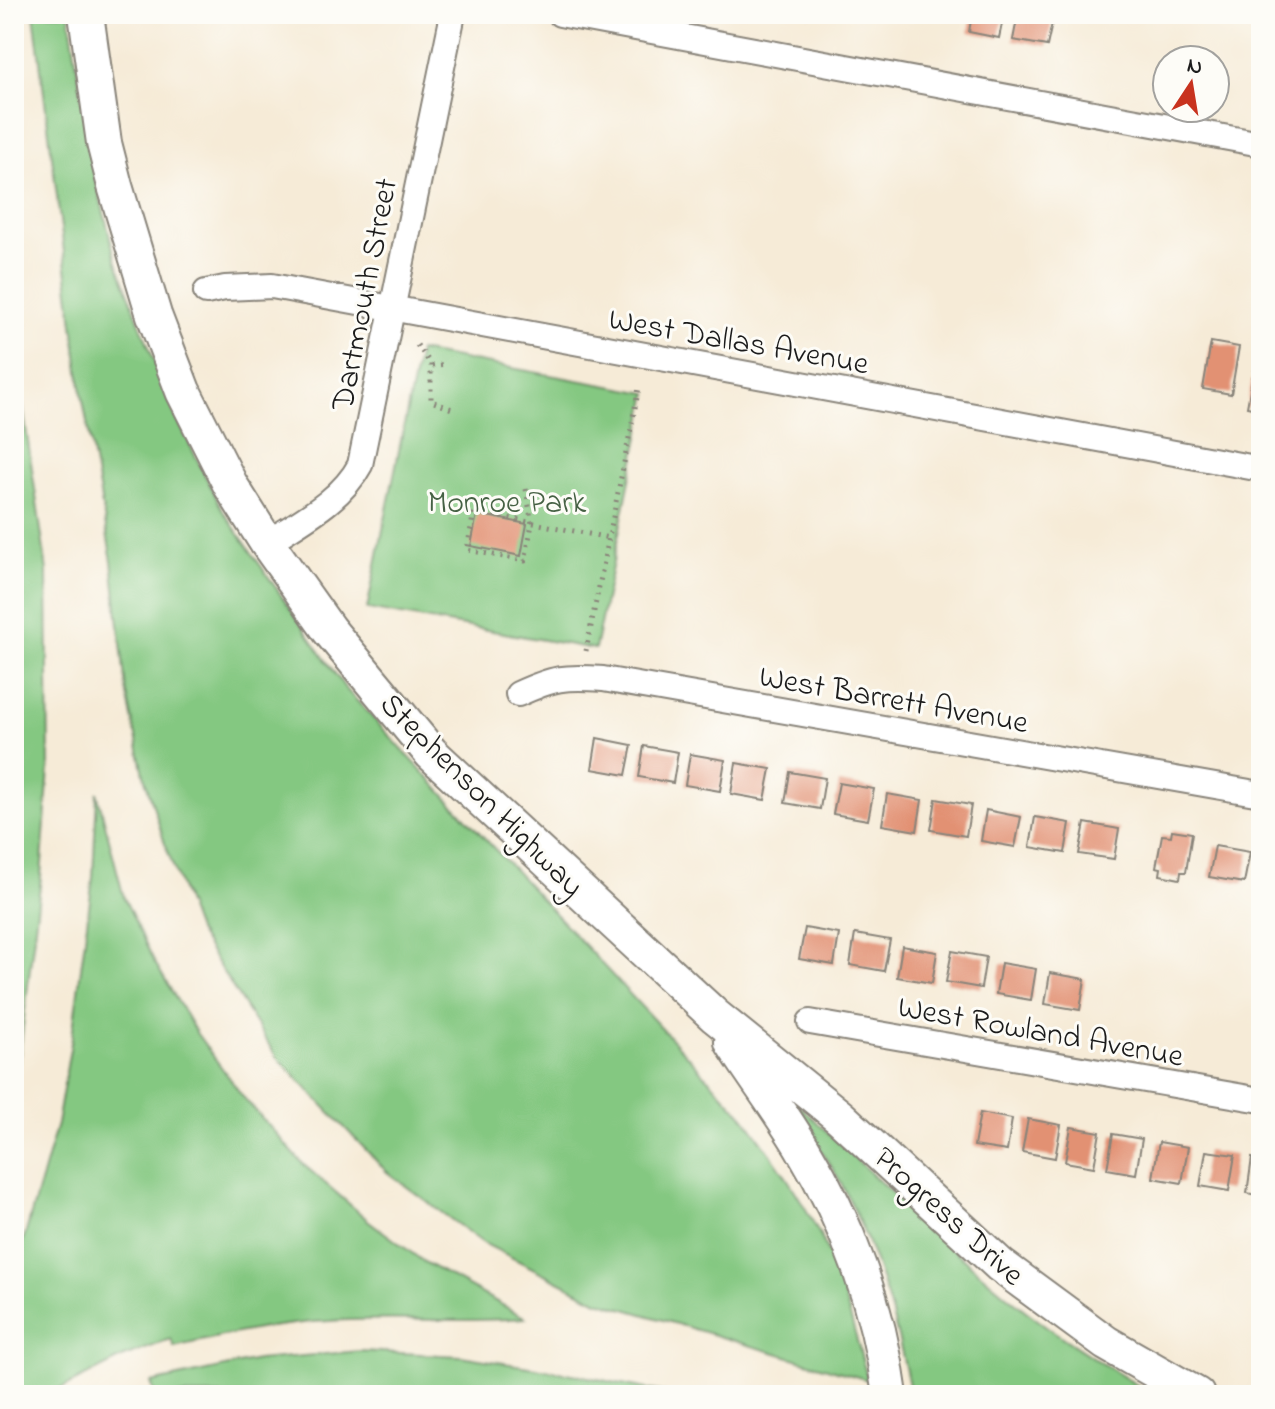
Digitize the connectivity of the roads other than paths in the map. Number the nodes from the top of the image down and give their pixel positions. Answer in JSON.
{"nodes":[{"id":1,"x":86,"y":14,"type":"edge"},
{"id":2,"x":453,"y":14,"type":"edge"},
{"id":3,"x":560,"y":14,"type":"edge"},
{"id":4,"x":1261,"y":144,"type":"edge"},
{"id":5,"x":206,"y":292,"type":"dead end"},
{"id":6,"x":392,"y":309,"type":"junction"},
{"id":7,"x":1261,"y":469,"type":"edge"},
{"id":8,"x":267,"y":543,"type":"junction"},
{"id":9,"x":518,"y":694,"type":"dead end"},
{"id":10,"x":1261,"y":794,"type":"edge"},
{"id":11,"x":715,"y":1016,"type":"junction"},
{"id":12,"x":810,"y":1022,"type":"dead end"},
{"id":13,"x":1261,"y":1100,"type":"edge"},
{"id":14,"x":890,"y":1395,"type":"edge"},
{"id":15,"x":1197,"y":1395,"type":"edge"}],
"edges":[{"from":1,"to":8,"type":"main road","name":"Stephenson Highway"},
{"from":2,"to":6,"type":"street","name":"Dartmouth Street"},
{"from":3,"to":4,"type":"street"},
{"from":5,"to":6,"type":"street","name":"West Dallas Avenue"},
{"from":6,"to":7,"type":"street","name":"West Dallas Avenue"},
{"from":6,"to":8,"type":"street","name":"Dartmouth Street"},
{"from":8,"to":11,"type":"main road","name":"Stephenson Highway"},
{"from":9,"to":10,"type":"street","name":"West Barrett Avenue"},
{"from":11,"to":14,"type":"main road"},
{"from":11,"to":15,"type":"main road","name":"Progress Drive"},
{"from":12,"to":13,"type":"street","name":"West Rowland Avenue"}]}
